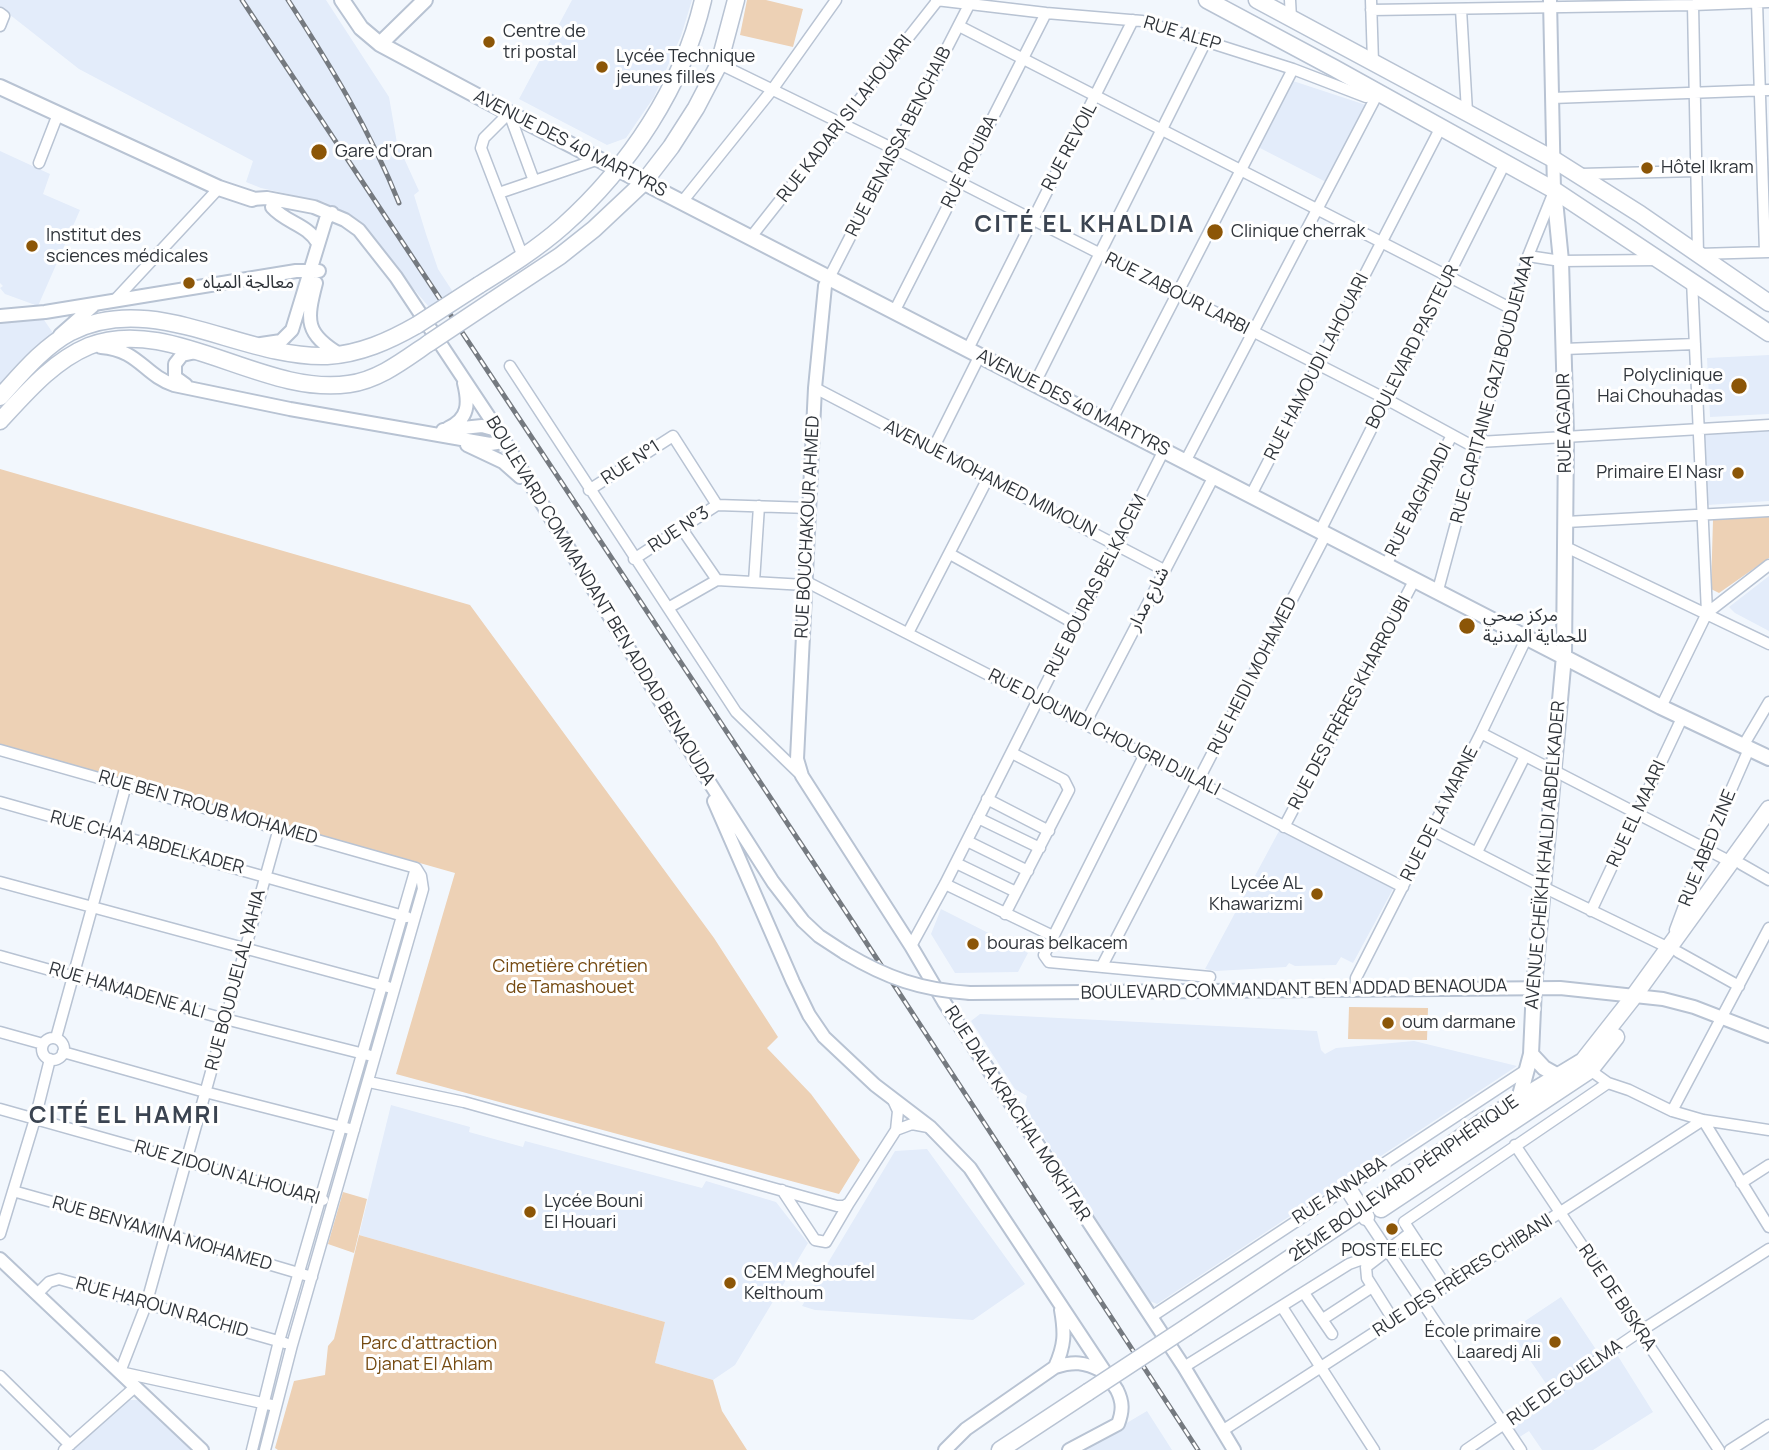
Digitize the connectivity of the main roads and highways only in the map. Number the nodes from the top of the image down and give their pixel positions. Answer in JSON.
{"nodes":[{"id":1,"x":342,"y":0,"type":"edge"},
{"id":2,"x":425,"y":0,"type":"edge"},
{"id":3,"x":703,"y":0,"type":"edge"},
{"id":4,"x":736,"y":0,"type":"edge"},
{"id":5,"x":1207,"y":0,"type":"edge"},
{"id":6,"x":1257,"y":0,"type":"edge"},
{"id":7,"x":380,"y":44,"type":"junction"},
{"id":8,"x":0,"y":86,"type":"edge"},
{"id":9,"x":617,"y":169,"type":"junction"},
{"id":10,"x":644,"y":182,"type":"junction"},
{"id":11,"x":1554,"y":190,"type":"junction"},
{"id":12,"x":252,"y":199,"type":"road end"},
{"id":13,"x":1769,"y":303,"type":"edge"},
{"id":14,"x":1769,"y":333,"type":"edge"},
{"id":15,"x":0,"y":397,"type":"edge"},
{"id":16,"x":0,"y":421,"type":"edge"},
{"id":17,"x":1564,"y":656,"type":"junction"},
{"id":18,"x":1769,"y":758,"type":"edge"},
{"id":19,"x":1769,"y":808,"type":"edge"},
{"id":20,"x":1769,"y":827,"type":"edge"},
{"id":21,"x":1736,"y":863,"type":"junction"},
{"id":22,"x":1637,"y":994,"type":"junction"},
{"id":23,"x":1530,"y":1061,"type":"junction"},
{"id":24,"x":1560,"y":1077,"type":"junction"},
{"id":25,"x":1519,"y":1099,"type":"junction"},
{"id":26,"x":1347,"y":1187,"type":"road end"},
{"id":27,"x":1364,"y":1214,"type":"junction"},
{"id":28,"x":1091,"y":1396,"type":"junction"},
{"id":29,"x":1000,"y":1450,"type":"edge"},
{"id":30,"x":1017,"y":1450,"type":"edge"}],
"edges":[{"from":1,"to":7,"type":"main road","name":"AVENUE DES 40 MARTYRS"},
{"from":2,"to":7,"type":"main road"},
{"from":3,"to":9,"type":"main road"},
{"from":4,"to":10,"type":"main road"},
{"from":5,"to":11,"type":"main road"},
{"from":6,"to":13,"type":"main road"},
{"from":7,"to":9,"type":"main road","name":"AVENUE DES 40 MARTYRS"},
{"from":8,"to":12,"type":"main road","name":"BOULEVARD COMMANDANT BEN ADDAD BENAOUDA"},
{"from":9,"to":10,"type":"main road","name":"AVENUE DES 40 MARTYRS"},
{"from":9,"to":15,"type":"main road","bridge":true},
{"from":10,"to":16,"type":"main road","bridge":true},
{"from":10,"to":17,"type":"main road","name":"AVENUE DES 40 MARTYRS"},
{"from":11,"to":14,"type":"main road"},
{"from":11,"to":17,"type":"main road","name":"RUE AGADIR"},
{"from":17,"to":18,"type":"main road","name":"AVENUE DES 40 MARTYRS"},
{"from":17,"to":23,"type":"main road","name":"AVENUE CHEÏKH KHALDI ABDELKADER"},
{"from":19,"to":21,"type":"main road","name":"2ÈME BOULEVARD PÉRIPHÉRIQUE"},
{"from":20,"to":21,"type":"main road","name":"2ÈME BOULEVARD PÉRIPHÉRIQUE"},
{"from":21,"to":22,"type":"main road","name":"2ÈME BOULEVARD PÉRIPHÉRIQUE"},
{"from":22,"to":24,"type":"main road","name":"2ÈME BOULEVARD PÉRIPHÉRIQUE"},
{"from":22,"to":27,"type":"main road","name":"2ÈME BOULEVARD PÉRIPHÉRIQUE"},
{"from":23,"to":24,"type":"main road"},
{"from":23,"to":25,"type":"main road","name":"AVENUE CHEÏKH KHALDI ABDELKADER"},
{"from":24,"to":25,"type":"main road","name":"2ÈME BOULEVARD PÉRIPHÉRIQUE"},
{"from":25,"to":27,"type":"main road","name":"2ÈME BOULEVARD PÉRIPHÉRIQUE"},
{"from":26,"to":27,"type":"main road"},
{"from":27,"to":28,"type":"main road","name":"2ÈME BOULEVARD PÉRIPHÉRIQUE"},
{"from":28,"to":29,"type":"main road","name":"2ÈME BOULEVARD PÉRIPHÉRIQUE"},
{"from":28,"to":30,"type":"main road","name":"2ÈME BOULEVARD PÉRIPHÉRIQUE"}]}
